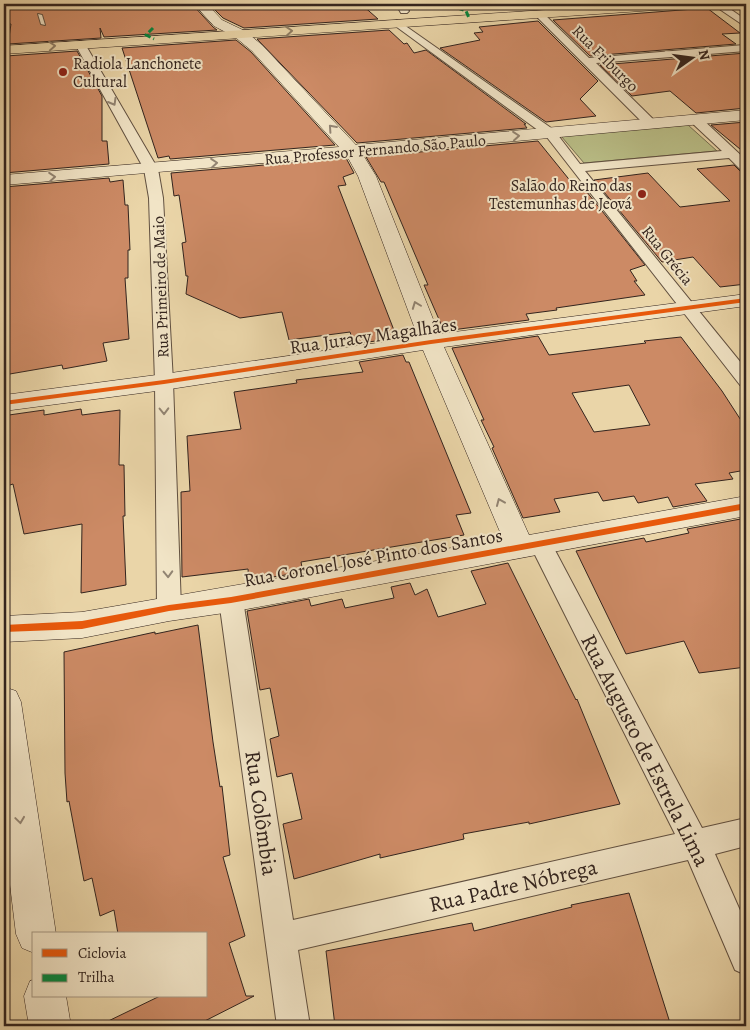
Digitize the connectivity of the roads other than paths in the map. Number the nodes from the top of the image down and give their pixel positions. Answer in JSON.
{"nodes":[{"id":1,"x":200,"y":4,"type":"edge"},
{"id":2,"x":524,"y":4,"type":"edge"},
{"id":3,"x":686,"y":4,"type":"edge"},
{"id":4,"x":717,"y":4,"type":"edge"},
{"id":5,"x":400,"y":13,"type":"edge"},
{"id":6,"x":539,"y":14,"type":"junction"},
{"id":7,"x":40,"y":15,"type":"dead end"},
{"id":8,"x":218,"y":23,"type":"junction"},
{"id":9,"x":746,"y":24,"type":"edge"},
{"id":10,"x":46,"y":29,"type":"joint"},
{"id":11,"x":125,"y":29,"type":"dead end"},
{"id":12,"x":240,"y":34,"type":"junction"},
{"id":13,"x":32,"y":35,"type":"dead end"},
{"id":14,"x":80,"y":44,"type":"junction"},
{"id":15,"x":744,"y":48,"type":"dead end"},
{"id":16,"x":4,"y":50,"type":"edge"},
{"id":17,"x":587,"y":61,"type":"junction"},
{"id":18,"x":746,"y":115,"type":"edge"},
{"id":19,"x":696,"y":120,"type":"junction"},
{"id":20,"x":651,"y":124,"type":"junction"},
{"id":21,"x":550,"y":133,"type":"junction"},
{"id":22,"x":352,"y":151,"type":"junction"},
{"id":23,"x":732,"y":154,"type":"junction"},
{"id":24,"x":746,"y":167,"type":"edge"},
{"id":25,"x":576,"y":168,"type":"junction"},
{"id":26,"x":151,"y":169,"type":"junction"},
{"id":27,"x":4,"y":180,"type":"edge"},
{"id":28,"x":746,"y":300,"type":"edge"},
{"id":29,"x":688,"y":309,"type":"junction"},
{"id":30,"x":431,"y":342,"type":"junction"},
{"id":31,"x":746,"y":381,"type":"edge"},
{"id":32,"x":164,"y":382,"type":"junction"},
{"id":33,"x":4,"y":403,"type":"edge"},
{"id":34,"x":746,"y":506,"type":"edge"},
{"id":35,"x":530,"y":545,"type":"junction"},
{"id":36,"x":231,"y":600,"type":"junction"},
{"id":37,"x":169,"y":608,"type":"junction"},
{"id":38,"x":4,"y":629,"type":"edge"},
{"id":39,"x":4,"y":702,"type":"edge"},
{"id":40,"x":746,"y":832,"type":"edge"},
{"id":41,"x":696,"y":843,"type":"junction"},
{"id":42,"x":36,"y":932,"type":"edge"},
{"id":43,"x":280,"y":939,"type":"junction"},
{"id":44,"x":746,"y":959,"type":"edge"},
{"id":45,"x":45,"y":998,"type":"edge"},
{"id":46,"x":50,"y":1026,"type":"edge"},
{"id":47,"x":294,"y":1026,"type":"edge"}],
"edges":[{"from":1,"to":8,"type":"street"},
{"from":2,"to":5,"type":"main road"},
{"from":3,"to":6,"type":"main road"},
{"from":4,"to":9,"type":"street"},
{"from":5,"to":6,"type":"main road"},
{"from":5,"to":8,"type":"main road"},
{"from":12,"to":5,"type":"main road","one_way":true},
{"from":5,"to":21,"type":"street","name":"Rua Grécia"},
{"from":6,"to":17,"type":"street","name":"Rua Friburgo"},
{"from":7,"to":10,"type":"lane"},
{"from":8,"to":11,"type":"main road"},
{"from":8,"to":12,"type":"street"},
{"from":10,"to":13,"type":"main road"},
{"from":12,"to":14,"type":"main road"},
{"from":22,"to":12,"type":"street","one_way":true},
{"from":16,"to":14,"type":"main road","one_way":true},
{"from":14,"to":26,"type":"street","name":"Rua Primeiro de Maio","one_way":true},
{"from":15,"to":17,"type":"street"},
{"from":17,"to":20,"type":"street","name":"Rua Friburgo"},
{"from":18,"to":19,"type":"street","name":"Rua Professor Fernando São Paulo"},
{"from":19,"to":20,"type":"street","name":"Rua Professor Fernando São Paulo"},
{"from":19,"to":23,"type":"street"},
{"from":20,"to":21,"type":"street","name":"Rua Professor Fernando São Paulo"},
{"from":22,"to":21,"type":"street","name":"Rua Professor Fernando São Paulo","one_way":true},
{"from":21,"to":25,"type":"street","name":"Rua Grécia"},
{"from":26,"to":22,"type":"street","name":"Rua Professor Fernando São Paulo","one_way":true},
{"from":30,"to":22,"type":"street","one_way":true},
{"from":23,"to":24,"type":"street"},
{"from":23,"to":25,"type":"street"},
{"from":25,"to":29,"type":"street","name":"Rua Grécia"},
{"from":27,"to":26,"type":"street","name":"Rua Professor Fernando São Paulo","one_way":true},
{"from":26,"to":32,"type":"street","name":"Rua Primeiro de Maio"},
{"from":28,"to":29,"type":"street","name":"Rua Juracy Magalhães"},
{"from":29,"to":30,"type":"street","name":"Rua Juracy Magalhães"},
{"from":29,"to":31,"type":"street","name":"Rua Grécia"},
{"from":30,"to":32,"type":"street","name":"Rua Juracy Magalhães"},
{"from":35,"to":30,"type":"street","one_way":true},
{"from":32,"to":33,"type":"street","name":"Rua Juracy Magalhães"},
{"from":32,"to":37,"type":"street","name":"Rua Primeiro de Maio","one_way":true},
{"from":34,"to":35,"type":"street","name":"Rua Coronel José Pinto dos Santos"},
{"from":35,"to":36,"type":"street","name":"Rua Coronel José Pinto dos Santos"},
{"from":35,"to":41,"type":"street","name":"Rua Augusto de Estrela Lima"},
{"from":36,"to":37,"type":"street","name":"Rua Coronel José Pinto dos Santos"},
{"from":36,"to":43,"type":"street","name":"Rua Colômbia"},
{"from":37,"to":38,"type":"street","name":"Rua Coronel José Pinto dos Santos"},
{"from":39,"to":42,"type":"street","one_way":true},
{"from":40,"to":41,"type":"street","name":"Rua Padre Nóbrega"},
{"from":41,"to":43,"type":"street","name":"Rua Padre Nóbrega"},
{"from":41,"to":44,"type":"street","name":"Rua Augusto de Estrela Lima"},
{"from":43,"to":47,"type":"street","name":"Rua Colômbia"},
{"from":45,"to":46,"type":"street"}]}
